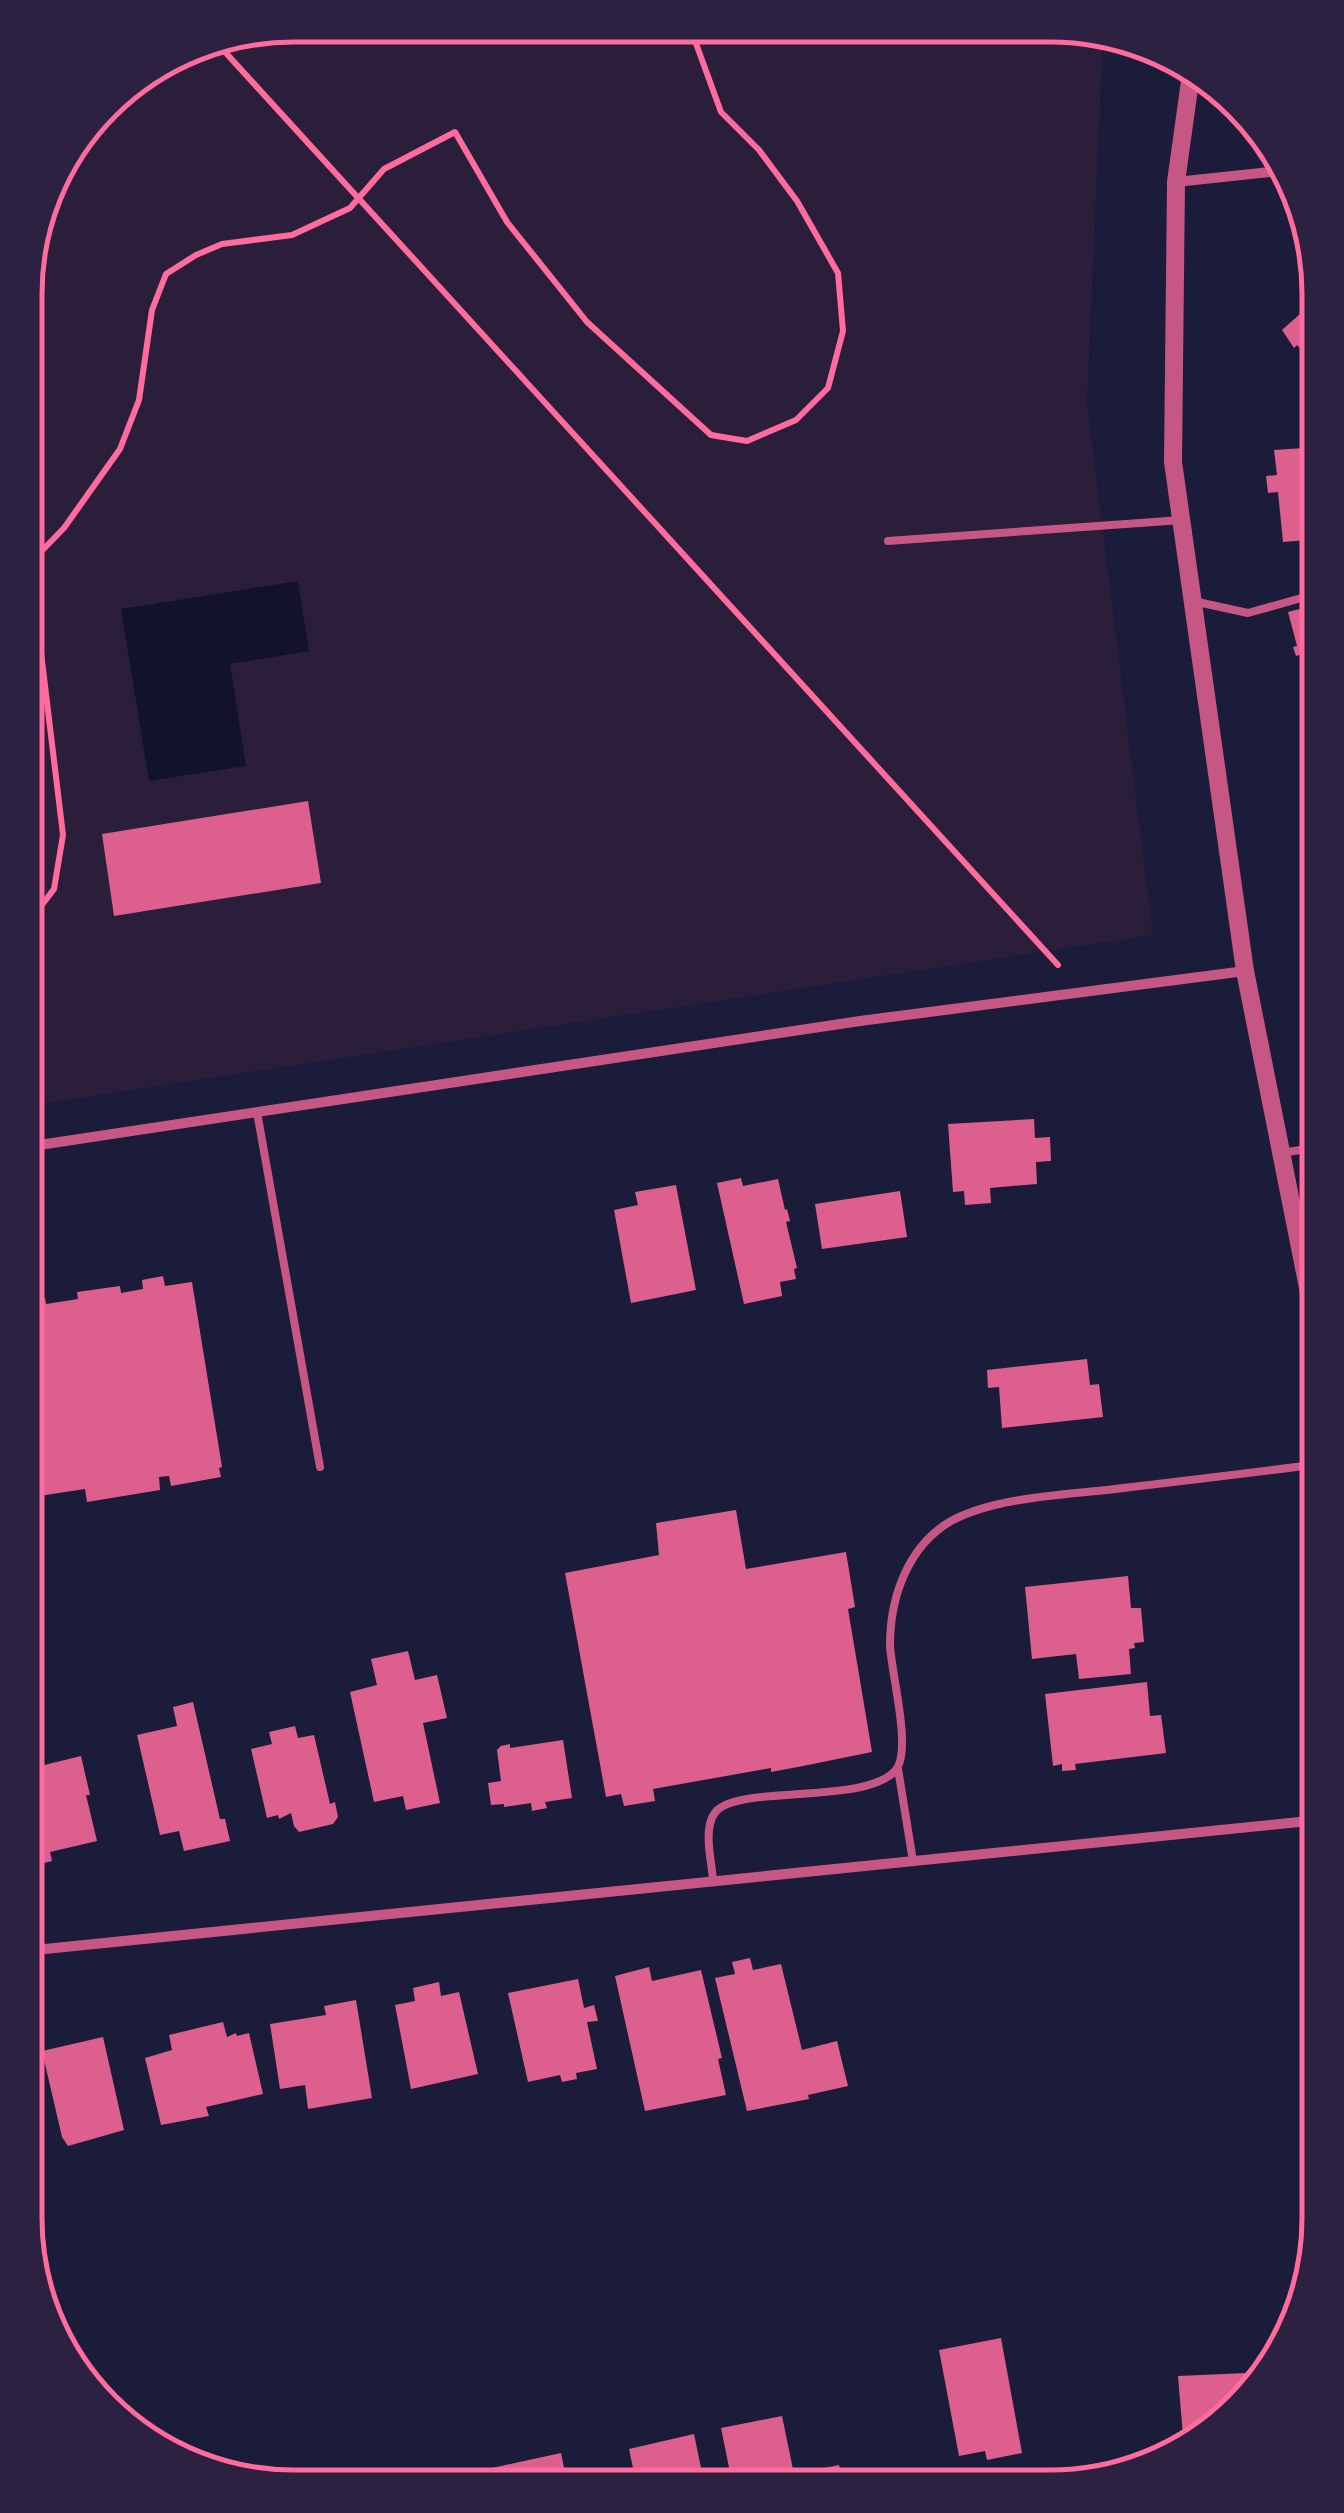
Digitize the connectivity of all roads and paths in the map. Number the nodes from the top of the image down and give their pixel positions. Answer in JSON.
{"nodes":[{"id":1,"x":695,"y":42,"type":"edge"},
{"id":2,"x":227,"y":52,"type":"edge"},
{"id":3,"x":1190,"y":85,"type":"edge"},
{"id":4,"x":1270,"y":172,"type":"edge"},
{"id":5,"x":1176,"y":182,"type":"junction"},
{"id":6,"x":1182,"y":520,"type":"junction"},
{"id":7,"x":888,"y":542,"type":"dead end"},
{"id":8,"x":42,"y":551,"type":"edge"},
{"id":9,"x":1302,"y":598,"type":"edge"},
{"id":10,"x":1192,"y":601,"type":"junction"},
{"id":11,"x":42,"y":661,"type":"edge"},
{"id":12,"x":42,"y":905,"type":"edge"},
{"id":13,"x":1245,"y":971,"type":"junction"},
{"id":14,"x":1082,"y":992,"type":"junction"},
{"id":15,"x":257,"y":1112,"type":"junction"},
{"id":16,"x":42,"y":1145,"type":"edge"},
{"id":17,"x":1302,"y":1150,"type":"edge"},
{"id":18,"x":1281,"y":1153,"type":"junction"},
{"id":19,"x":1302,"y":1256,"type":"edge"},
{"id":20,"x":1301,"y":1466,"type":"edge"},
{"id":21,"x":320,"y":1467,"type":"dead end"},
{"id":22,"x":898,"y":1769,"type":"junction"},
{"id":23,"x":1301,"y":1822,"type":"edge"},
{"id":24,"x":913,"y":1861,"type":"junction"},
{"id":25,"x":714,"y":1881,"type":"junction"},
{"id":26,"x":42,"y":1949,"type":"edge"}],
"edges":[{"from":1,"to":8,"type":"path"},
{"from":2,"to":14,"type":"path"},
{"from":3,"to":5,"type":"street"},
{"from":4,"to":5,"type":"street"},
{"from":5,"to":6,"type":"street"},
{"from":6,"to":7,"type":"lane"},
{"from":6,"to":10,"type":"street"},
{"from":9,"to":10,"type":"lane"},
{"from":10,"to":13,"type":"street"},
{"from":11,"to":12,"type":"path"},
{"from":13,"to":14,"type":"street"},
{"from":13,"to":18,"type":"street"},
{"from":14,"to":15,"type":"street"},
{"from":15,"to":16,"type":"street"},
{"from":15,"to":21,"type":"lane"},
{"from":17,"to":18,"type":"lane"},
{"from":18,"to":19,"type":"street"},
{"from":20,"to":22,"type":"lane"},
{"from":22,"to":24,"type":"lane"},
{"from":22,"to":25,"type":"lane"},
{"from":23,"to":24,"type":"street"},
{"from":24,"to":25,"type":"street"},
{"from":25,"to":26,"type":"street"}]}
